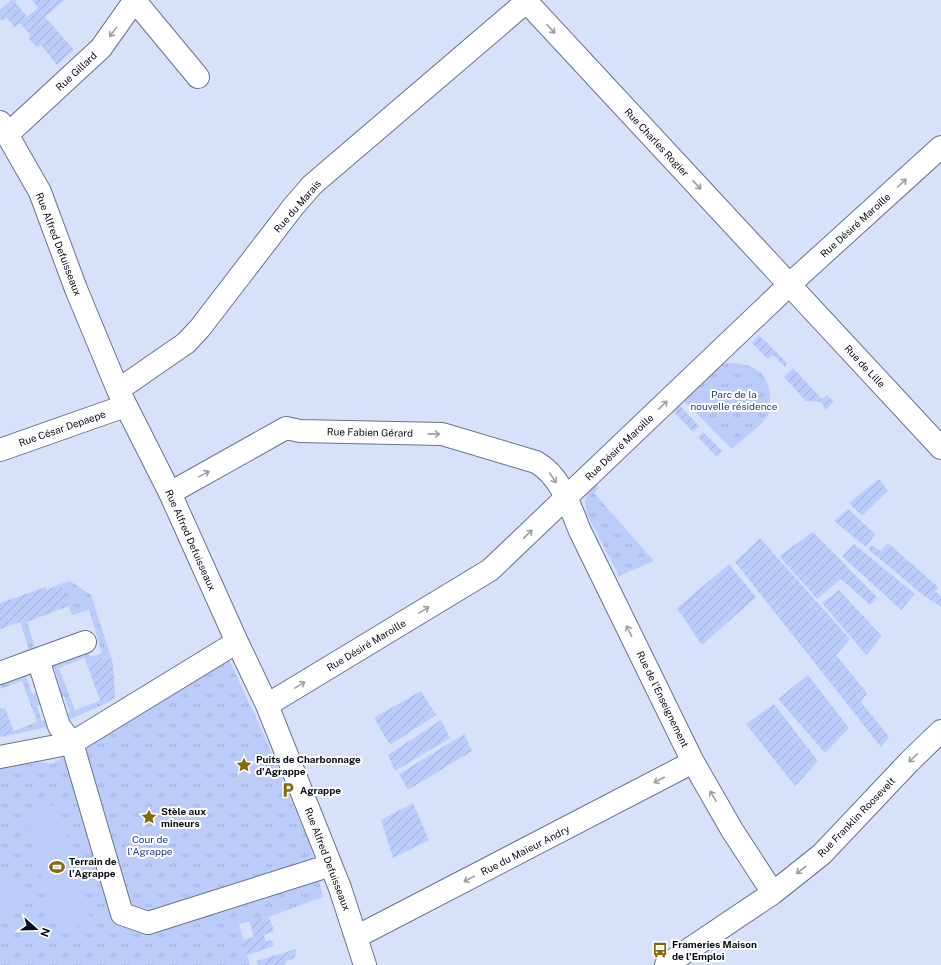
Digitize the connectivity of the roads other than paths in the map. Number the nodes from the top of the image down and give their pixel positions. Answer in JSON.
{"nodes":[{"id":1,"x":135,"y":0,"type":"edge"},
{"id":2,"x":526,"y":1,"type":"edge"},
{"id":3,"x":198,"y":77,"type":"dead end"},
{"id":4,"x":4,"y":128,"type":"edge"},
{"id":5,"x":941,"y":147,"type":"edge"},
{"id":6,"x":790,"y":284,"type":"junction"},
{"id":7,"x":121,"y":398,"type":"junction"},
{"id":8,"x":941,"y":448,"type":"edge"},
{"id":9,"x":0,"y":450,"type":"edge"},
{"id":10,"x":170,"y":493,"type":"junction"},
{"id":11,"x":567,"y":498,"type":"junction"},
{"id":12,"x":85,"y":642,"type":"dead end"},
{"id":13,"x":237,"y":642,"type":"junction"},
{"id":14,"x":38,"y":659,"type":"junction"},
{"id":15,"x":0,"y":673,"type":"edge"},
{"id":16,"x":267,"y":705,"type":"junction"},
{"id":17,"x":941,"y":732,"type":"edge"},
{"id":18,"x":72,"y":743,"type":"junction"},
{"id":19,"x":0,"y":757,"type":"edge"},
{"id":20,"x":693,"y":762,"type":"junction"},
{"id":21,"x":331,"y":865,"type":"junction"},
{"id":22,"x":773,"y":892,"type":"junction"},
{"id":23,"x":356,"y":937,"type":"junction"},
{"id":24,"x":365,"y":965,"type":"edge"},
{"id":25,"x":666,"y":965,"type":"edge"}],
"edges":[{"from":1,"to":3,"type":"street"},
{"from":1,"to":4,"type":"street","name":"Rue Gillard","one_way":true},
{"from":2,"to":6,"type":"street","name":"Rue Charles Rogier","one_way":true},
{"from":2,"to":7,"type":"street","name":"Rue du Marais"},
{"from":4,"to":7,"type":"street","name":"Rue Alfred Defuisseaux"},
{"from":6,"to":5,"type":"street","name":"Rue Désiré Maroille","one_way":true},
{"from":6,"to":8,"type":"street","name":"Rue de Lille"},
{"from":11,"to":6,"type":"street","name":"Rue Désiré Maroille","one_way":true},
{"from":7,"to":9,"type":"street","name":"Rue César Depaepe"},
{"from":7,"to":10,"type":"street","name":"Rue Alfred Defuisseaux"},
{"from":10,"to":11,"type":"street","name":"Rue Fabien Gérard","one_way":true},
{"from":10,"to":13,"type":"street","name":"Rue Alfred Defuisseaux"},
{"from":16,"to":11,"type":"street","name":"Rue Désiré Maroille","one_way":true},
{"from":20,"to":11,"type":"street","name":"Rue de l'Enseignement","one_way":true},
{"from":12,"to":14,"type":"street"},
{"from":13,"to":16,"type":"street","name":"Rue Alfred Defuisseaux"},
{"from":13,"to":18,"type":"street"},
{"from":14,"to":15,"type":"street"},
{"from":14,"to":18,"type":"street"},
{"from":16,"to":21,"type":"street","name":"Rue Alfred Defuisseaux"},
{"from":17,"to":22,"type":"street","name":"Rue Franklin Roosevelt","one_way":true},
{"from":18,"to":19,"type":"street"},
{"from":18,"to":21,"type":"street"},
{"from":22,"to":20,"type":"street","name":"Rue de l'Enseignement","one_way":true},
{"from":20,"to":23,"type":"street","name":"Rue du Maïeur Andry","one_way":true},
{"from":21,"to":23,"type":"street","name":"Rue Alfred Defuisseaux"},
{"from":22,"to":25,"type":"street","name":"Rue Franklin Roosevelt"},
{"from":23,"to":24,"type":"street","name":"Rue Alfred Defuisseaux"}]}
